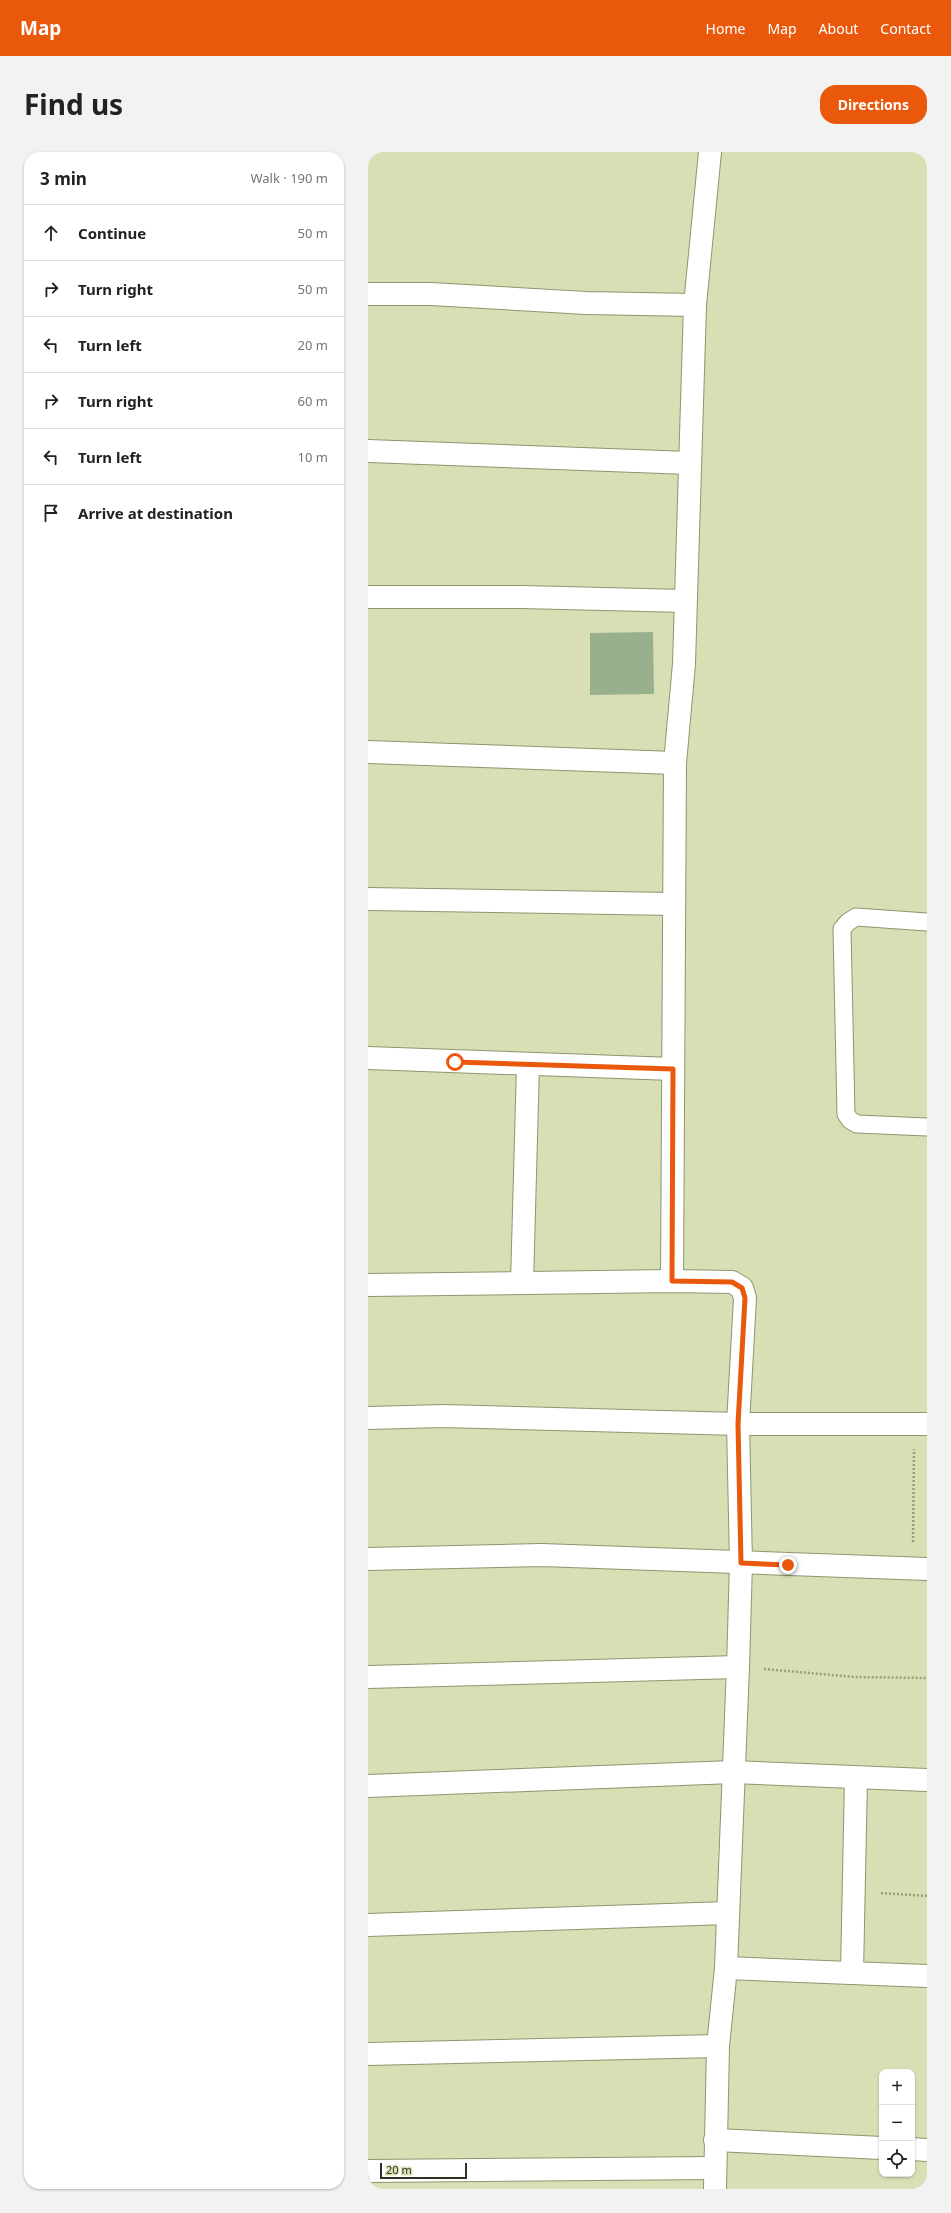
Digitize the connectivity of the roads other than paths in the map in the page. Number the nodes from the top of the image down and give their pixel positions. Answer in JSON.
{"nodes":[{"id":1,"x":710,"y":152,"type":"edge"},
{"id":2,"x":368,"y":294,"type":"edge"},
{"id":3,"x":695,"y":305,"type":"junction"},
{"id":4,"x":368,"y":451,"type":"edge"},
{"id":5,"x":689,"y":463,"type":"junction"},
{"id":6,"x":368,"y":597,"type":"edge"},
{"id":7,"x":685,"y":601,"type":"junction"},
{"id":8,"x":368,"y":752,"type":"edge"},
{"id":9,"x":675,"y":763,"type":"junction"},
{"id":10,"x":368,"y":899,"type":"edge"},
{"id":11,"x":673,"y":904,"type":"junction"},
{"id":12,"x":927,"y":922,"type":"edge"},
{"id":13,"x":368,"y":1058,"type":"edge"},
{"id":14,"x":528,"y":1065,"type":"junction"},
{"id":15,"x":673,"y":1069,"type":"junction"},
{"id":16,"x":927,"y":1127,"type":"edge"},
{"id":17,"x":672,"y":1281,"type":"junction"},
{"id":18,"x":522,"y":1283,"type":"junction"},
{"id":19,"x":368,"y":1285,"type":"edge"},
{"id":20,"x":368,"y":1418,"type":"edge"},
{"id":21,"x":738,"y":1424,"type":"junction"},
{"id":22,"x":920,"y":1424,"type":"edge"},
{"id":23,"x":368,"y":1559,"type":"edge"},
{"id":24,"x":741,"y":1563,"type":"junction"},
{"id":25,"x":920,"y":1569,"type":"edge"},
{"id":26,"x":738,"y":1667,"type":"junction"},
{"id":27,"x":368,"y":1677,"type":"edge"},
{"id":28,"x":733,"y":1772,"type":"junction"},
{"id":29,"x":856,"y":1778,"type":"junction"},
{"id":30,"x":927,"y":1780,"type":"edge"},
{"id":31,"x":368,"y":1786,"type":"edge"},
{"id":32,"x":728,"y":1913,"type":"junction"},
{"id":33,"x":368,"y":1925,"type":"edge"},
{"id":34,"x":726,"y":1968,"type":"junction"},
{"id":35,"x":852,"y":1973,"type":"junction"},
{"id":36,"x":927,"y":1976,"type":"edge"},
{"id":37,"x":718,"y":2046,"type":"junction"},
{"id":38,"x":368,"y":2054,"type":"edge"},
{"id":39,"x":715,"y":2140,"type":"junction"},
{"id":40,"x":879,"y":2148,"type":"edge"},
{"id":41,"x":915,"y":2149,"type":"edge"},
{"id":42,"x":927,"y":2150,"type":"edge"},
{"id":43,"x":368,"y":2171,"type":"edge"},
{"id":44,"x":715,"y":2178,"type":"edge"}],
"edges":[{"from":1,"to":3,"type":"street"},
{"from":2,"to":3,"type":"street"},
{"from":3,"to":5,"type":"street"},
{"from":4,"to":5,"type":"street"},
{"from":5,"to":7,"type":"street"},
{"from":6,"to":7,"type":"street"},
{"from":7,"to":9,"type":"street"},
{"from":8,"to":9,"type":"street"},
{"from":9,"to":11,"type":"street"},
{"from":10,"to":11,"type":"street"},
{"from":11,"to":15,"type":"street"},
{"from":12,"to":16,"type":"lane"},
{"from":13,"to":14,"type":"street"},
{"from":14,"to":15,"type":"street"},
{"from":14,"to":18,"type":"street"},
{"from":15,"to":17,"type":"street"},
{"from":17,"to":18,"type":"street"},
{"from":17,"to":21,"type":"street"},
{"from":18,"to":19,"type":"street"},
{"from":20,"to":21,"type":"street"},
{"from":21,"to":22,"type":"street"},
{"from":21,"to":24,"type":"street"},
{"from":23,"to":24,"type":"street"},
{"from":24,"to":25,"type":"street"},
{"from":24,"to":26,"type":"street"},
{"from":26,"to":27,"type":"street"},
{"from":26,"to":28,"type":"street"},
{"from":28,"to":29,"type":"street"},
{"from":28,"to":31,"type":"street"},
{"from":28,"to":32,"type":"street"},
{"from":29,"to":30,"type":"street"},
{"from":29,"to":35,"type":"street"},
{"from":32,"to":33,"type":"street"},
{"from":32,"to":34,"type":"street"},
{"from":34,"to":35,"type":"street"},
{"from":34,"to":37,"type":"street"},
{"from":35,"to":36,"type":"street"},
{"from":37,"to":38,"type":"street"},
{"from":37,"to":39,"type":"street"},
{"from":39,"to":40,"type":"street"},
{"from":39,"to":44,"type":"street"},
{"from":41,"to":42,"type":"street"},
{"from":43,"to":44,"type":"street"}]}
